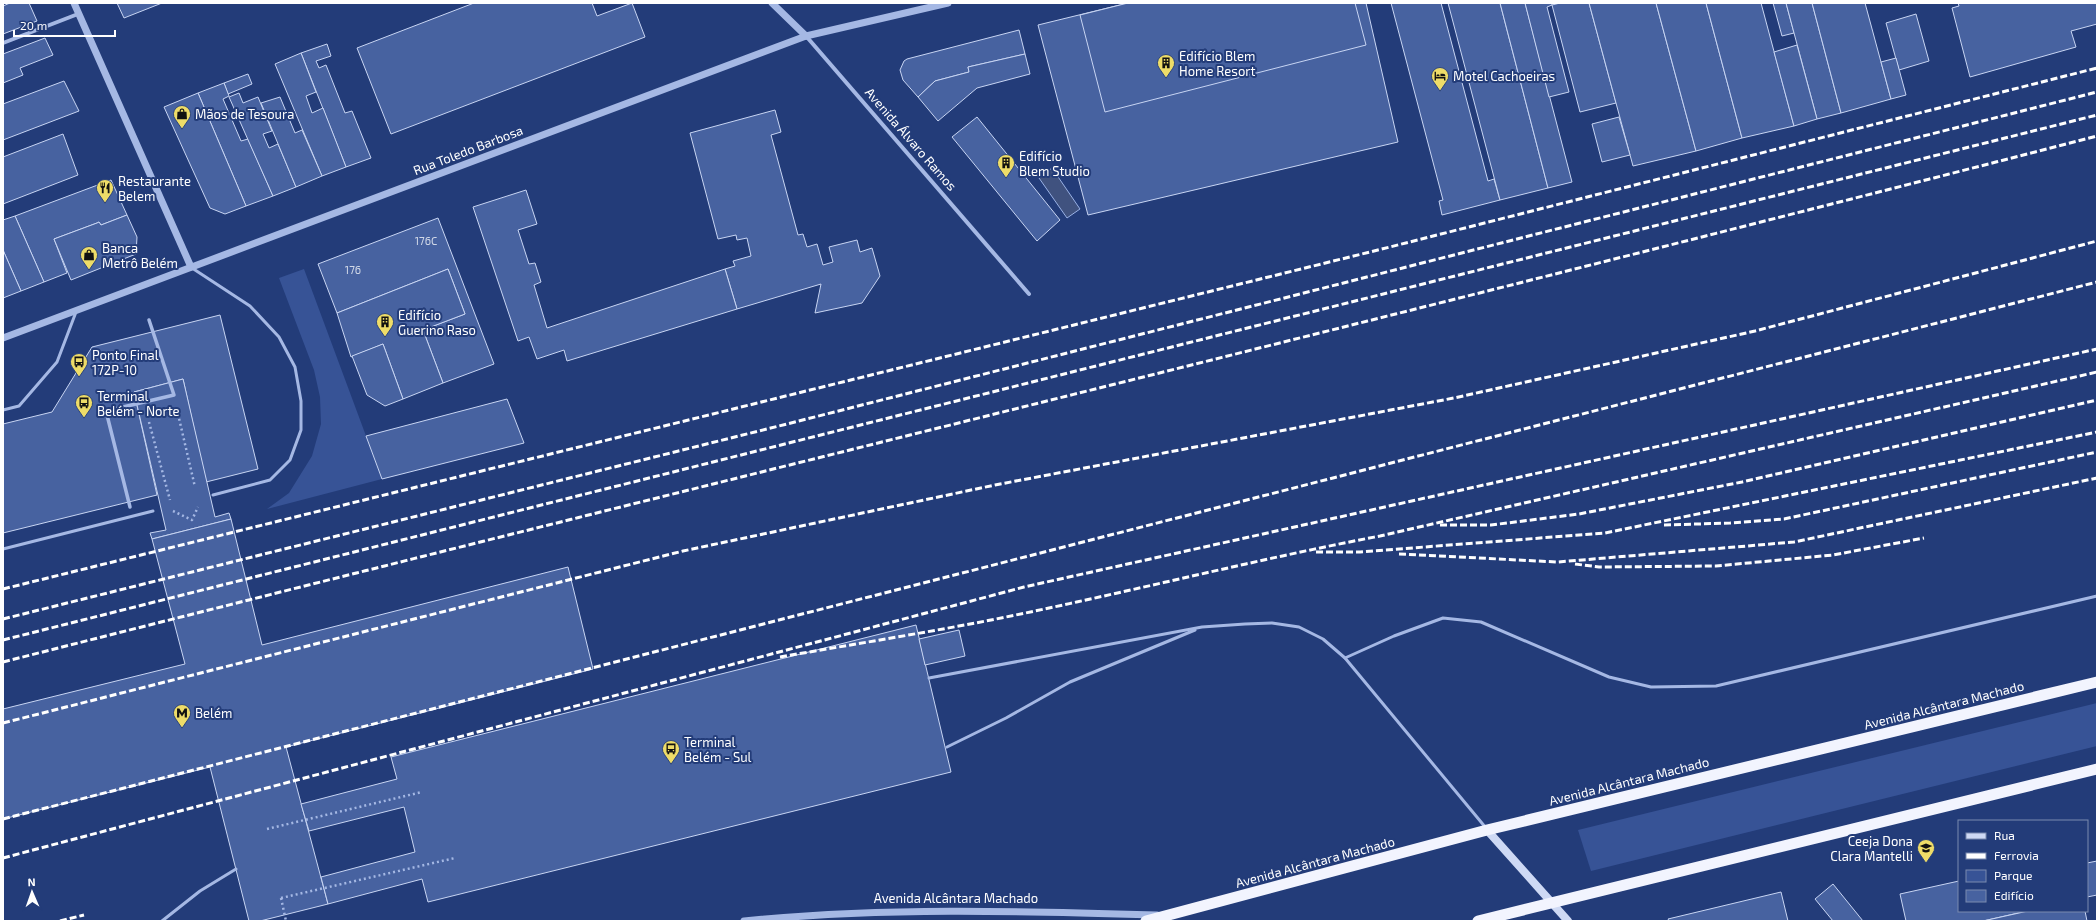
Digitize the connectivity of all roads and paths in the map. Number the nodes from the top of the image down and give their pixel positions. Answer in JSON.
{"nodes":[{"id":1,"x":74,"y":3,"type":"edge"},
{"id":2,"x":772,"y":3,"type":"edge"},
{"id":3,"x":948,"y":3,"type":"edge"},
{"id":4,"x":78,"y":14,"type":"junction"},
{"id":5,"x":806,"y":36,"type":"junction"},
{"id":6,"x":3,"y":44,"type":"edge"},
{"id":7,"x":191,"y":267,"type":"junction"},
{"id":8,"x":1029,"y":294,"type":"dead end"},
{"id":9,"x":76,"y":311,"type":"junction"},
{"id":10,"x":149,"y":320,"type":"dead end"},
{"id":11,"x":3,"y":338,"type":"edge"},
{"id":12,"x":174,"y":395,"type":"junction"},
{"id":13,"x":143,"y":402,"type":"junction"},
{"id":14,"x":3,"y":410,"type":"edge"},
{"id":15,"x":196,"y":489,"type":"dead end"},
{"id":16,"x":213,"y":495,"type":"dead end"},
{"id":17,"x":199,"y":504,"type":"dead end"},
{"id":18,"x":130,"y":507,"type":"dead end"},
{"id":19,"x":153,"y":511,"type":"dead end"},
{"id":20,"x":3,"y":549,"type":"edge"},
{"id":21,"x":2097,"y":596,"type":"edge"},
{"id":22,"x":1202,"y":627,"type":"junction"},
{"id":23,"x":1345,"y":658,"type":"junction"},
{"id":24,"x":929,"y":678,"type":"dead end"},
{"id":25,"x":2097,"y":682,"type":"edge"},
{"id":26,"x":947,"y":747,"type":"dead end"},
{"id":27,"x":2097,"y":769,"type":"edge"},
{"id":28,"x":422,"y":792,"type":"dead end"},
{"id":29,"x":267,"y":829,"type":"dead end"},
{"id":30,"x":1487,"y":830,"type":"junction"},
{"id":31,"x":456,"y":858,"type":"dead end"},
{"id":32,"x":236,"y":869,"type":"dead end"},
{"id":33,"x":1552,"y":903,"type":"junction"},
{"id":34,"x":1169,"y":915,"type":"junction"},
{"id":35,"x":162,"y":921,"type":"edge"},
{"id":36,"x":286,"y":921,"type":"edge"},
{"id":37,"x":744,"y":921,"type":"edge"},
{"id":38,"x":1146,"y":921,"type":"edge"},
{"id":39,"x":1478,"y":921,"type":"edge"},
{"id":40,"x":1568,"y":921,"type":"edge"}],
"edges":[{"from":1,"to":4,"type":"street"},
{"from":2,"to":5,"type":"street","name":"Avenida Álvaro Ramos"},
{"from":3,"to":5,"type":"street","name":"Rua Toledo Barbosa"},
{"from":4,"to":6,"type":"street"},
{"from":4,"to":7,"type":"street"},
{"from":5,"to":7,"type":"street","name":"Rua Toledo Barbosa"},
{"from":5,"to":8,"type":"street","name":"Avenida Álvaro Ramos"},
{"from":7,"to":9,"type":"street","name":"Rua Toledo Barbosa"},
{"from":7,"to":16,"type":"lane"},
{"from":9,"to":11,"type":"street","name":"Rua Toledo Barbosa"},
{"from":9,"to":14,"type":"lane"},
{"from":10,"to":12,"type":"street"},
{"from":12,"to":13,"type":"street"},
{"from":12,"to":15,"type":"path"},
{"from":13,"to":17,"type":"path"},
{"from":13,"to":18,"type":"street"},
{"from":19,"to":20,"type":"lane"},
{"from":21,"to":23,"type":"lane"},
{"from":22,"to":23,"type":"lane"},
{"from":22,"to":24,"type":"lane"},
{"from":22,"to":26,"type":"lane"},
{"from":23,"to":30,"type":"lane"},
{"from":25,"to":30,"type":"highway","name":"Avenida Alcântara Machado"},
{"from":27,"to":33,"type":"highway"},
{"from":28,"to":29,"type":"path"},
{"from":30,"to":33,"type":"main road"},
{"from":30,"to":34,"type":"highway","name":"Avenida Alcântara Machado"},
{"from":31,"to":36,"type":"path","bridge":true},
{"from":32,"to":35,"type":"lane"},
{"from":33,"to":39,"type":"highway"},
{"from":33,"to":40,"type":"main road"},
{"from":34,"to":37,"type":"street","name":"Avenida Alcântara Machado"},
{"from":34,"to":38,"type":"highway","name":"Avenida Alcântara Machado"}]}
